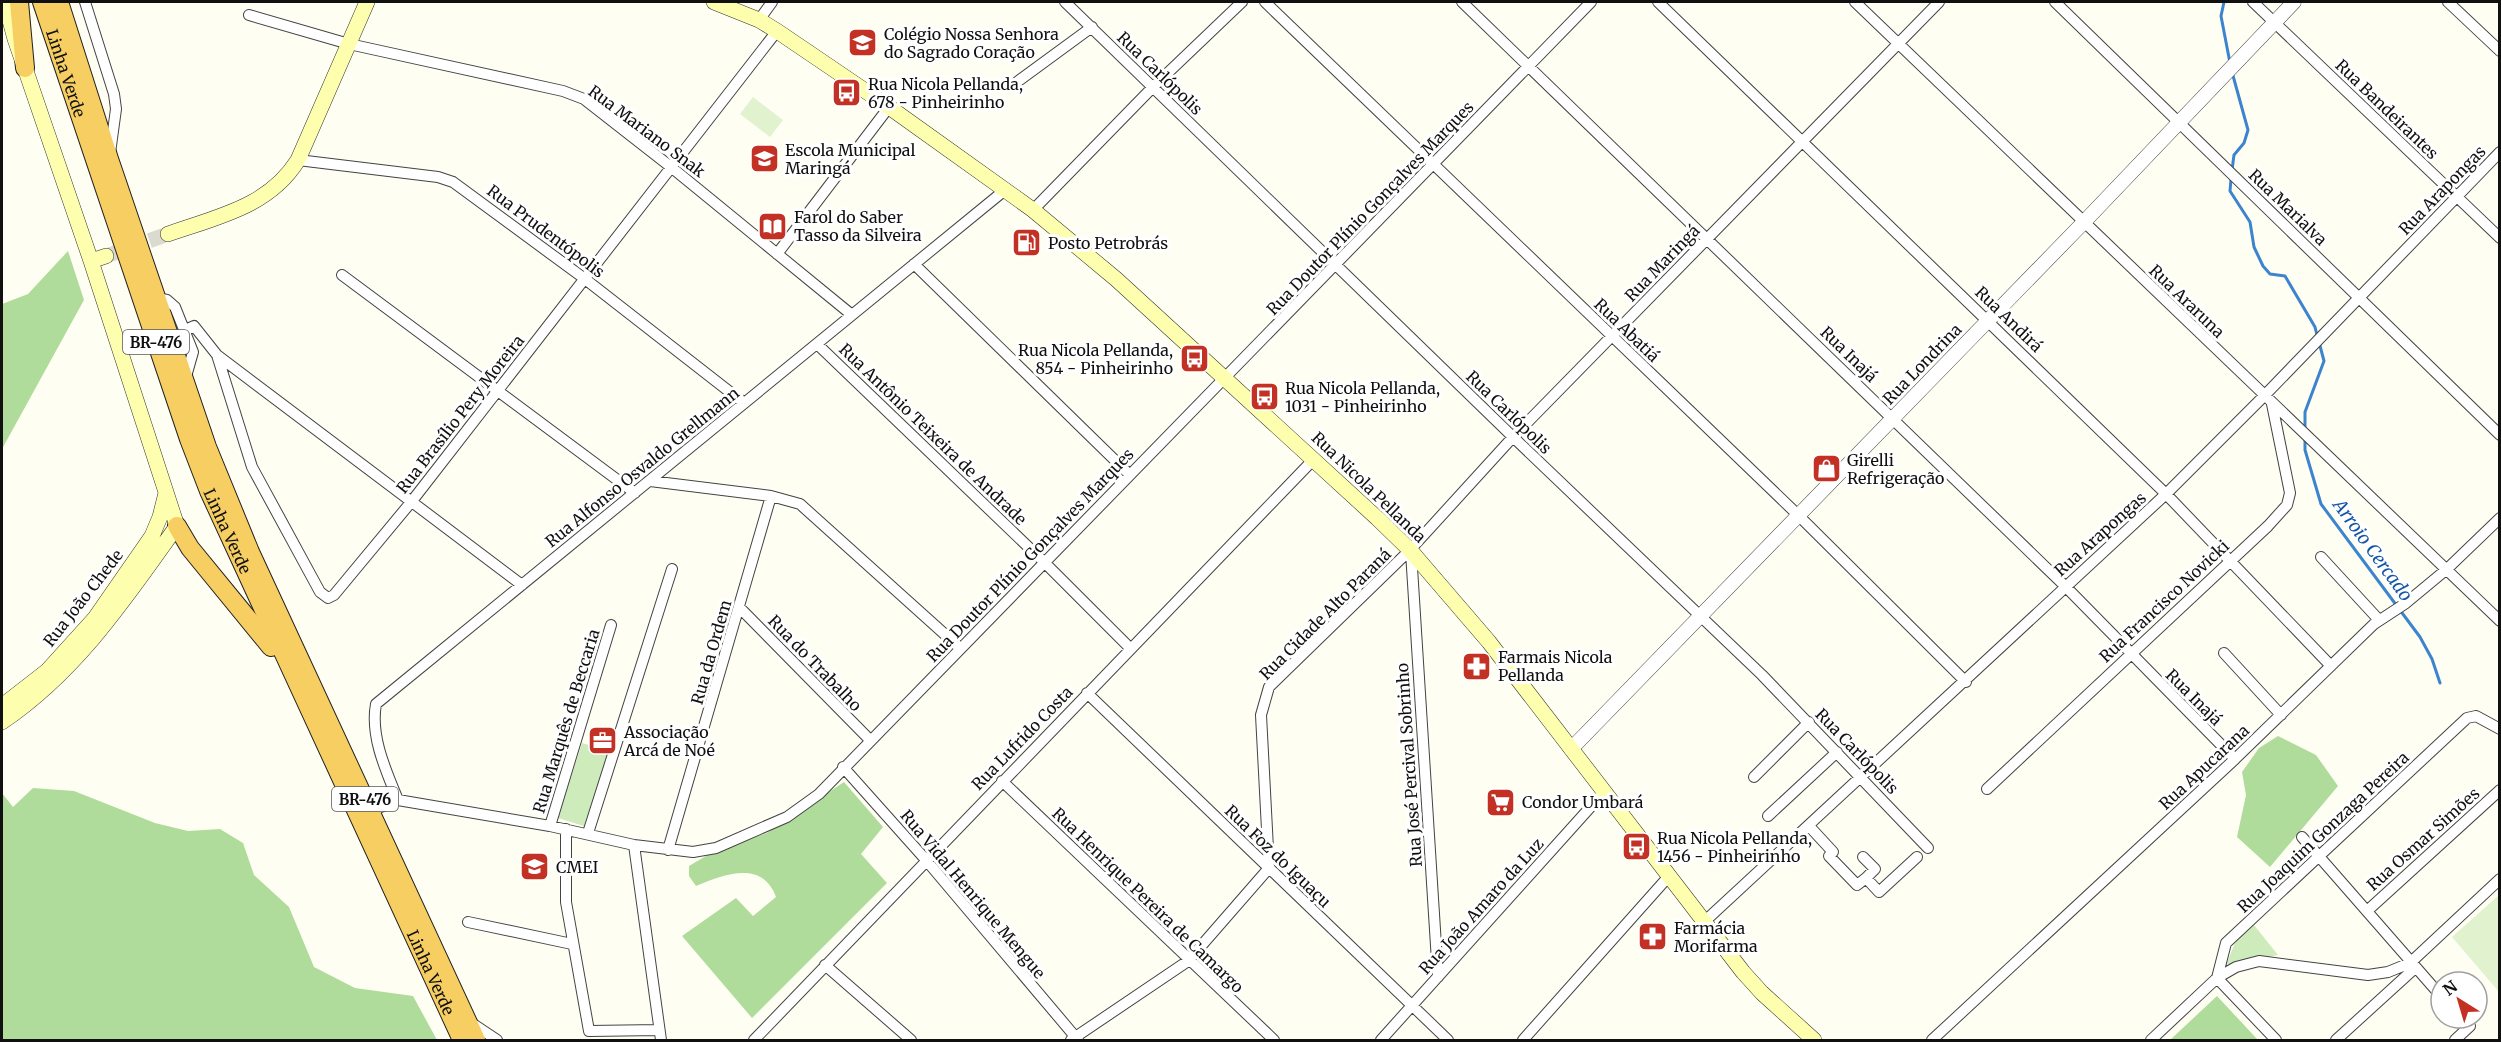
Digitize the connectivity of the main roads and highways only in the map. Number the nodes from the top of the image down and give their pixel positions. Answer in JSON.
{"nodes":[{"id":1,"x":5,"y":2,"type":"edge"},
{"id":2,"x":19,"y":2,"type":"edge"},
{"id":3,"x":42,"y":2,"type":"edge"},
{"id":4,"x":59,"y":2,"type":"edge"},
{"id":5,"x":367,"y":2,"type":"edge"},
{"id":6,"x":714,"y":2,"type":"edge"},
{"id":7,"x":25,"y":68,"type":"junction"},
{"id":8,"x":168,"y":234,"type":"tunnel mouth"},
{"id":9,"x":106,"y":256,"type":"tunnel mouth"},
{"id":10,"x":91,"y":261,"type":"junction"},
{"id":11,"x":166,"y":493,"type":"junction"},
{"id":12,"x":177,"y":526,"type":"junction"},
{"id":13,"x":292,"y":674,"type":"junction"},
{"id":14,"x":2,"y":706,"type":"edge"},
{"id":15,"x":2,"y":722,"type":"edge"},
{"id":16,"x":462,"y":1041,"type":"edge"},
{"id":17,"x":476,"y":1041,"type":"edge"},
{"id":18,"x":1814,"y":1041,"type":"edge"}],
"edges":[{"from":1,"to":7,"type":"main road"},
{"from":2,"to":7,"type":"highway"},
{"from":3,"to":13,"type":"highway","name":"Linha Verde","number":"BR-476"},
{"from":4,"to":17,"type":"highway","name":"Linha Verde","number":"BR-476"},
{"from":5,"to":8,"type":"main road"},
{"from":6,"to":18,"type":"main road","name":"Rua Nicola Pellanda"},
{"from":7,"to":10,"type":"main road"},
{"from":9,"to":10,"type":"main road"},
{"from":10,"to":11,"type":"main road"},
{"from":11,"to":12,"type":"main road"},
{"from":11,"to":14,"type":"main road","name":"Rua João Chede"},
{"from":12,"to":13,"type":"highway"},
{"from":12,"to":15,"type":"main road","name":"Rua João Chede"},
{"from":13,"to":16,"type":"highway","name":"Linha Verde","number":"BR-476"}]}
